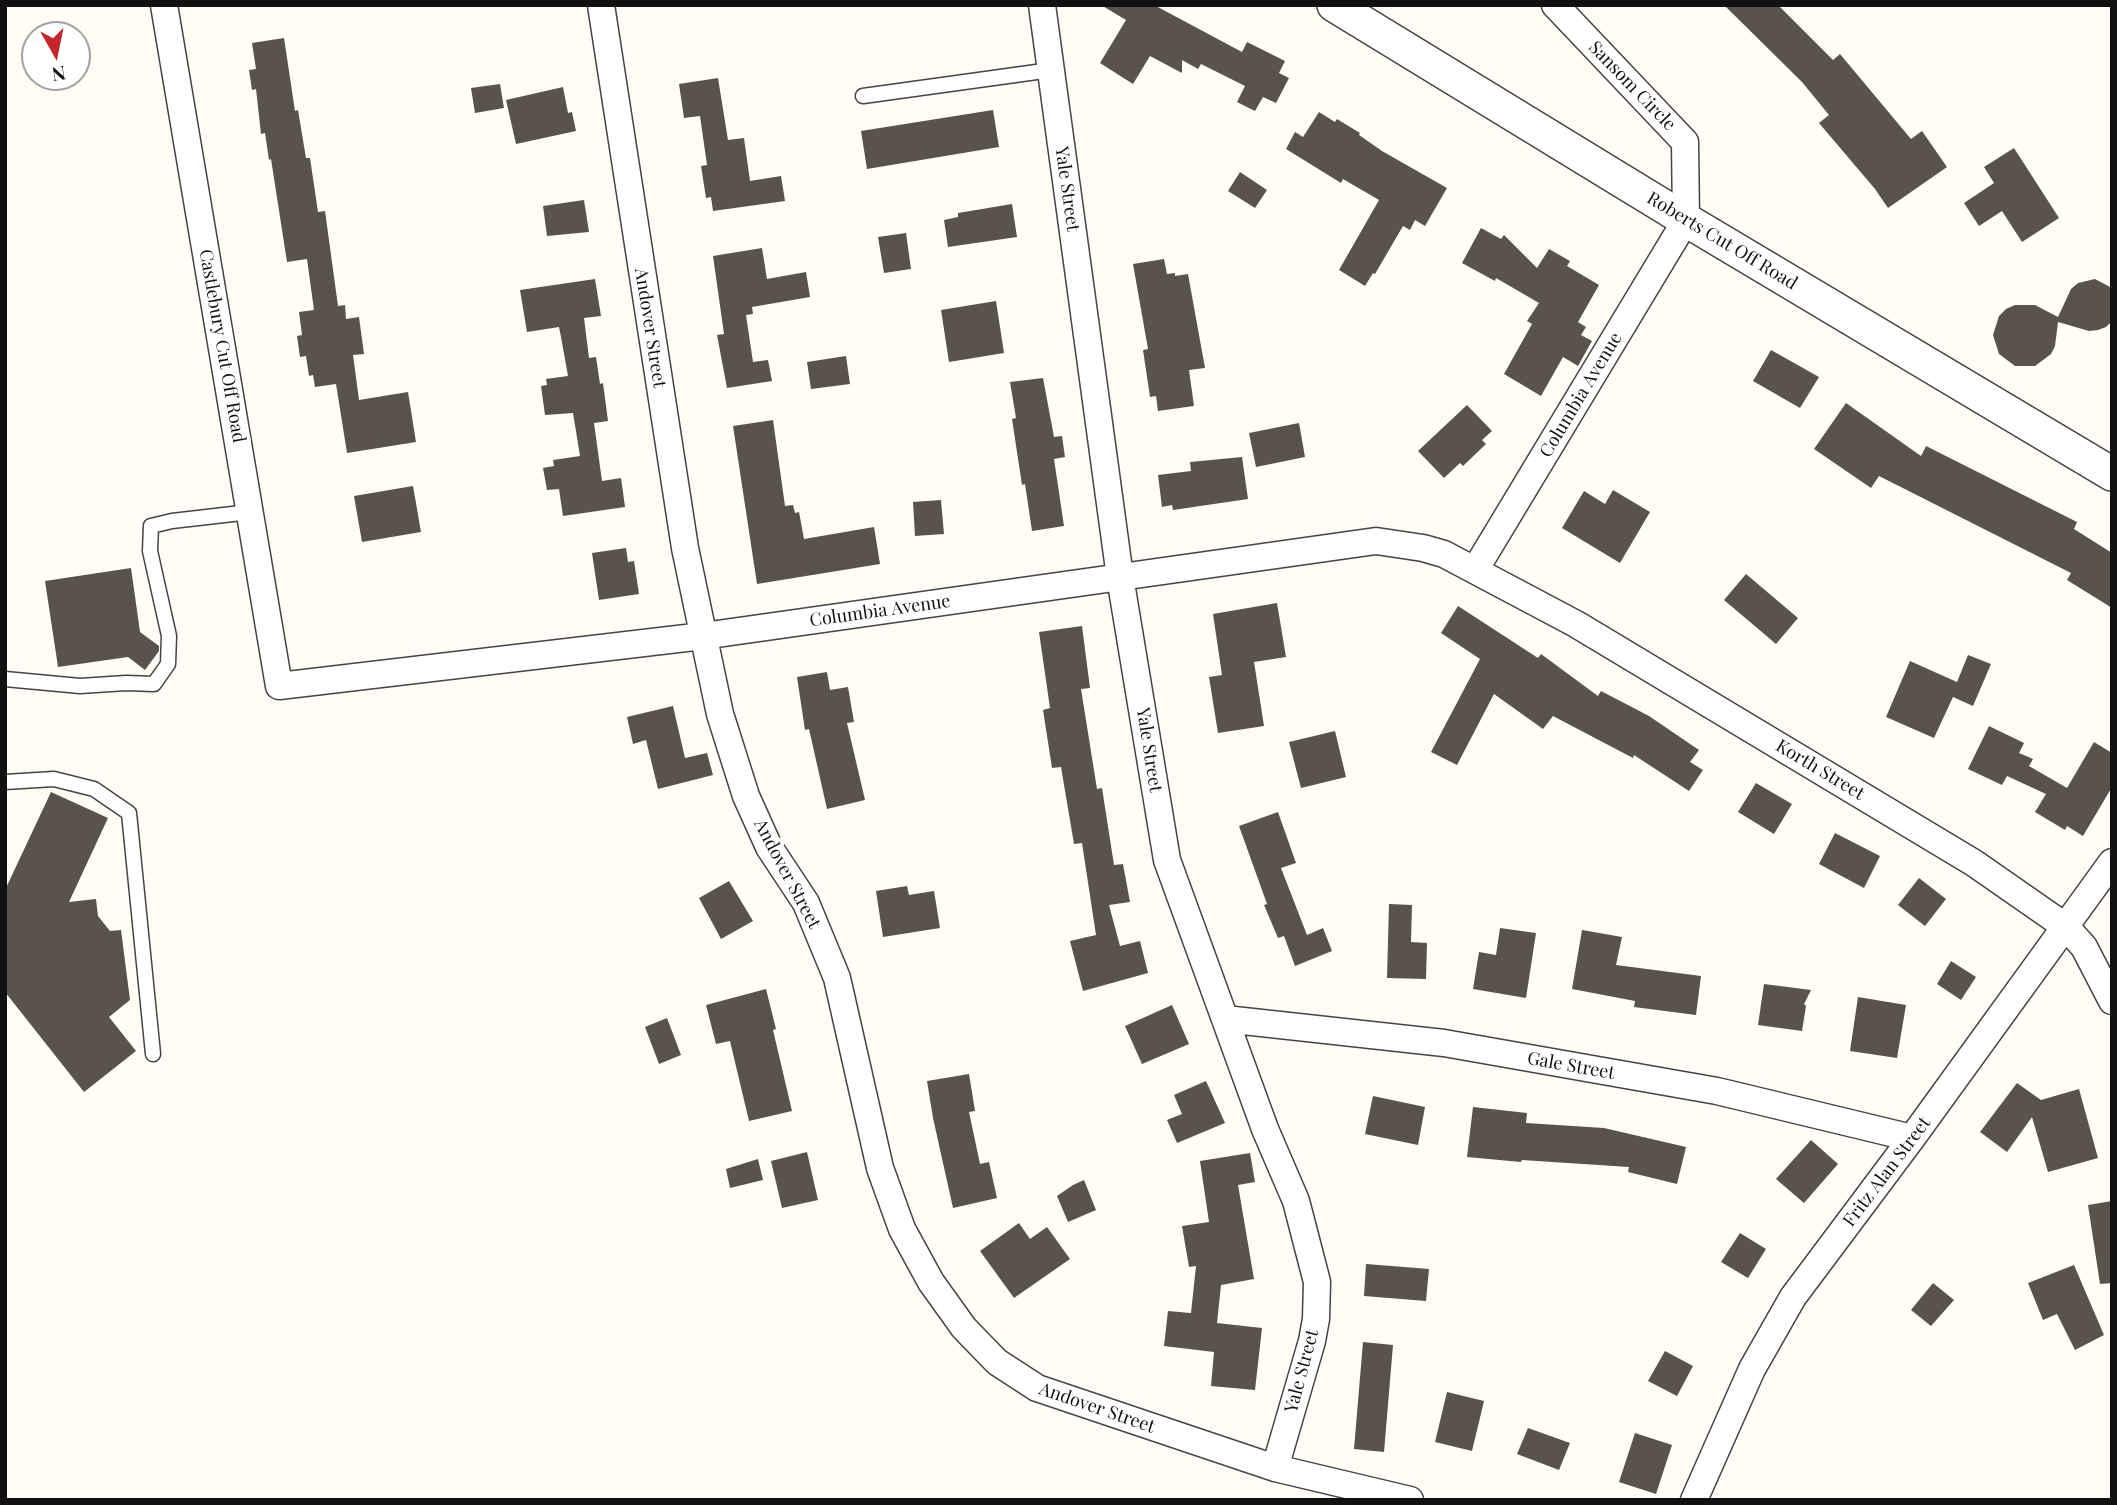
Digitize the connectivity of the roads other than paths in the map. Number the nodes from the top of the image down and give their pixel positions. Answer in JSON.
{"nodes":[{"id":1,"x":164,"y":5,"type":"edge"},
{"id":2,"x":601,"y":5,"type":"edge"},
{"id":3,"x":1042,"y":5,"type":"edge"},
{"id":4,"x":1334,"y":5,"type":"edge"},
{"id":5,"x":1555,"y":5,"type":"edge"},
{"id":6,"x":1051,"y":70,"type":"junction"},
{"id":7,"x":863,"y":96,"type":"dead end"},
{"id":8,"x":1686,"y":220,"type":"junction"},
{"id":9,"x":2112,"y":474,"type":"edge"},
{"id":10,"x":250,"y":512,"type":"junction"},
{"id":11,"x":1483,"y":574,"type":"junction"},
{"id":12,"x":1120,"y":577,"type":"junction"},
{"id":13,"x":704,"y":636,"type":"junction"},
{"id":14,"x":5,"y":679,"type":"edge"},
{"id":15,"x":279,"y":686,"type":"joint"},
{"id":16,"x":5,"y":782,"type":"edge"},
{"id":17,"x":2112,"y":862,"type":"edge"},
{"id":18,"x":2066,"y":927,"type":"junction"},
{"id":19,"x":2112,"y":1001,"type":"edge"},
{"id":20,"x":1225,"y":1019,"type":"junction"},
{"id":21,"x":153,"y":1054,"type":"dead end"},
{"id":22,"x":1912,"y":1138,"type":"junction"},
{"id":23,"x":1275,"y":1468,"type":"junction"},
{"id":24,"x":1410,"y":1500,"type":"edge"},
{"id":25,"x":1694,"y":1500,"type":"edge"}],
"edges":[{"from":1,"to":10,"type":"street","name":"Castlebury Cut Off Road"},
{"from":2,"to":13,"type":"street","name":"Andover Street"},
{"from":3,"to":6,"type":"street","name":"Yale Street"},
{"from":4,"to":8,"type":"street","name":"Roberts Cut Off Road"},
{"from":5,"to":8,"type":"street","name":"Sansom Circle"},
{"from":6,"to":7,"type":"lane"},
{"from":6,"to":12,"type":"street","name":"Yale Street"},
{"from":8,"to":9,"type":"street","name":"Roberts Cut Off Road"},
{"from":8,"to":11,"type":"street","name":"Columbia Avenue"},
{"from":10,"to":14,"type":"lane"},
{"from":10,"to":15,"type":"street","name":"Castlebury Cut Off Road"},
{"from":11,"to":12,"type":"street","name":"Columbia Avenue"},
{"from":11,"to":18,"type":"street","name":"Korth Street"},
{"from":12,"to":13,"type":"street","name":"Columbia Avenue"},
{"from":12,"to":20,"type":"street","name":"Yale Street"},
{"from":13,"to":15,"type":"street","name":"Columbia Avenue"},
{"from":13,"to":23,"type":"street","name":"Andover Street"},
{"from":16,"to":21,"type":"lane"},
{"from":17,"to":18,"type":"street","name":"Fritz Alan Street"},
{"from":18,"to":19,"type":"street","name":"Korth Street"},
{"from":18,"to":22,"type":"street","name":"Fritz Alan Street"},
{"from":20,"to":22,"type":"street","name":"Gale Street"},
{"from":20,"to":23,"type":"street","name":"Yale Street"},
{"from":22,"to":25,"type":"street","name":"Fritz Alan Street"},
{"from":23,"to":24,"type":"street","name":"Andover Street"}]}
